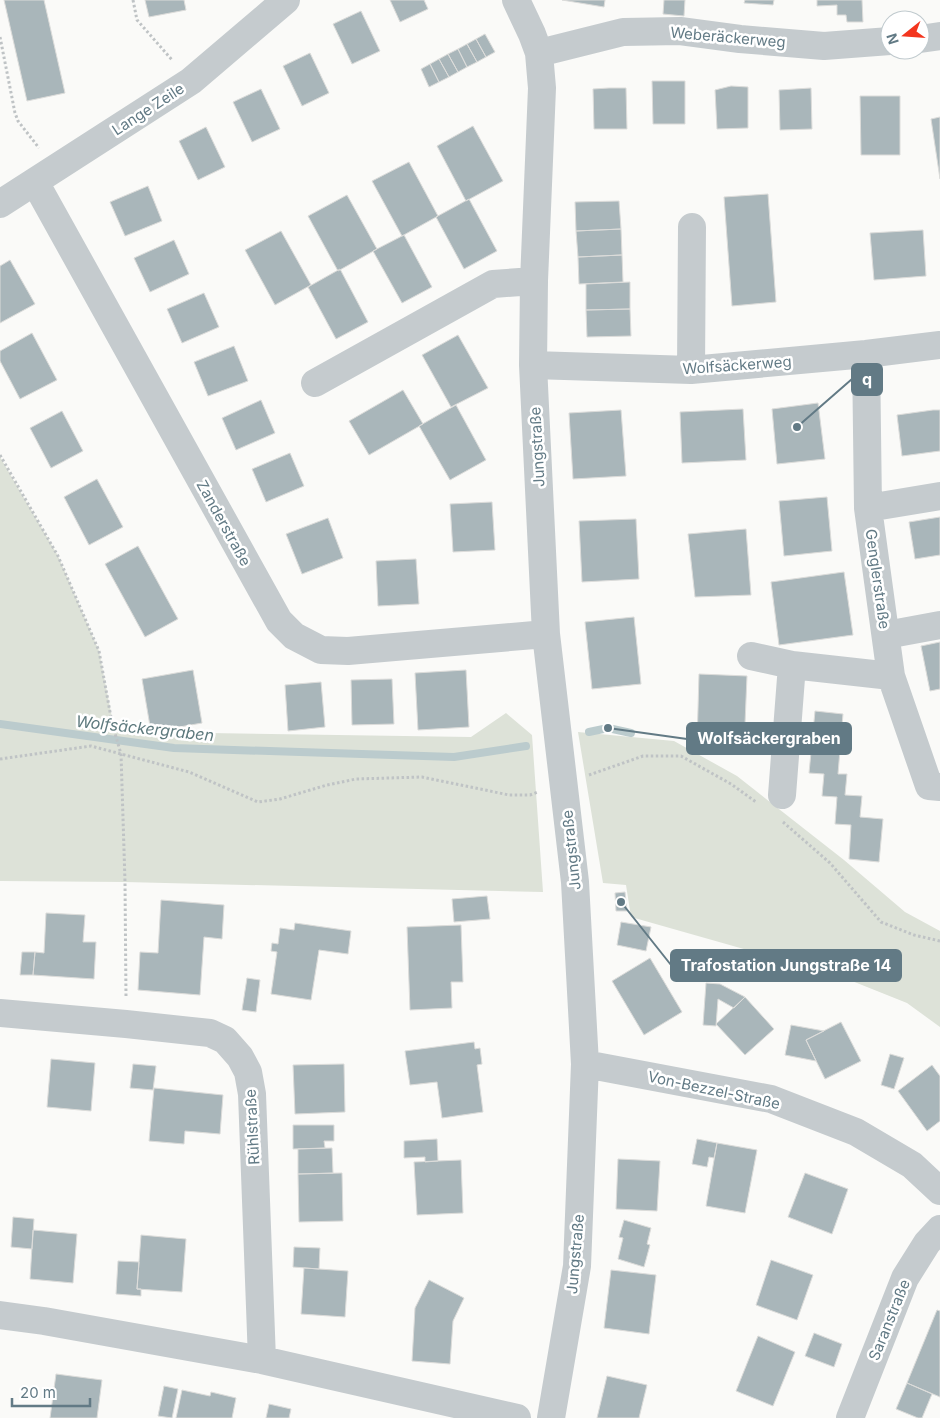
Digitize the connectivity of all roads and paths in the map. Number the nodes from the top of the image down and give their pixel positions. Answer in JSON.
{"nodes":[{"id":1,"x":133,"y":0,"type":"edge"},
{"id":2,"x":286,"y":0,"type":"edge"},
{"id":3,"x":516,"y":0,"type":"edge"},
{"id":4,"x":0,"y":38,"type":"edge"},
{"id":5,"x":880,"y":42,"type":"edge"},
{"id":6,"x":539,"y":54,"type":"junction"},
{"id":7,"x":191,"y":81,"type":"junction"},
{"id":8,"x":46,"y":175,"type":"junction"},
{"id":9,"x":0,"y":204,"type":"edge"},
{"id":10,"x":692,"y":227,"type":"dead end"},
{"id":11,"x":534,"y":281,"type":"junction"},
{"id":12,"x":940,"y":345,"type":"edge"},
{"id":13,"x":866,"y":354,"type":"junction"},
{"id":14,"x":533,"y":365,"type":"junction"},
{"id":15,"x":691,"y":370,"type":"junction"},
{"id":16,"x":315,"y":383,"type":"dead end"},
{"id":17,"x":0,"y":455,"type":"edge"},
{"id":18,"x":940,"y":496,"type":"edge"},
{"id":19,"x":868,"y":508,"type":"junction"},
{"id":20,"x":940,"y":625,"type":"edge"},
{"id":21,"x":546,"y":634,"type":"junction"},
{"id":22,"x":886,"y":635,"type":"junction"},
{"id":23,"x":751,"y":656,"type":"dead end"},
{"id":24,"x":792,"y":665,"type":"junction"},
{"id":25,"x":891,"y":676,"type":"junction"},
{"id":26,"x":121,"y":754,"type":"junction"},
{"id":27,"x":0,"y":759,"type":"edge"},
{"id":28,"x":940,"y":787,"type":"edge"},
{"id":29,"x":782,"y":795,"type":"dead end"},
{"id":30,"x":0,"y":1013,"type":"edge"},
{"id":31,"x":126,"y":1024,"type":"junction"},
{"id":32,"x":585,"y":1064,"type":"junction"},
{"id":33,"x":940,"y":1191,"type":"edge"},
{"id":34,"x":940,"y":1229,"type":"edge"},
{"id":35,"x":0,"y":1315,"type":"edge"},
{"id":36,"x":262,"y":1360,"type":"junction"},
{"id":37,"x":517,"y":1418,"type":"edge"},
{"id":38,"x":551,"y":1418,"type":"edge"},
{"id":39,"x":850,"y":1418,"type":"edge"}],
"edges":[{"from":1,"to":7,"type":"path"},
{"from":2,"to":7,"type":"street","name":"Lange Zeile"},
{"from":3,"to":6,"type":"street","name":"Jungstraße"},
{"from":4,"to":8,"type":"path"},
{"from":5,"to":6,"type":"street","name":"Weberäckerweg"},
{"from":6,"to":11,"type":"street","name":"Jungstraße"},
{"from":7,"to":8,"type":"street","name":"Lange Zeile"},
{"from":8,"to":9,"type":"street","name":"Lange Zeile"},
{"from":8,"to":21,"type":"street","name":"Zanderstraße"},
{"from":10,"to":15,"type":"street"},
{"from":11,"to":14,"type":"street","name":"Jungstraße"},
{"from":11,"to":16,"type":"street"},
{"from":12,"to":13,"type":"street","name":"Wolfsäckerweg"},
{"from":13,"to":15,"type":"street","name":"Wolfsäckerweg"},
{"from":13,"to":19,"type":"street","name":"Genglerstraße"},
{"from":14,"to":15,"type":"street","name":"Wolfsäckerweg"},
{"from":14,"to":21,"type":"street","name":"Jungstraße"},
{"from":17,"to":26,"type":"path"},
{"from":18,"to":19,"type":"street"},
{"from":19,"to":22,"type":"street","name":"Genglerstraße"},
{"from":20,"to":22,"type":"street"},
{"from":21,"to":32,"type":"street","name":"Jungstraße"},
{"from":22,"to":25,"type":"street","name":"Genglerstraße"},
{"from":23,"to":24,"type":"street"},
{"from":24,"to":25,"type":"street"},
{"from":24,"to":29,"type":"street"},
{"from":25,"to":28,"type":"street","name":"Genglerstraße"},
{"from":26,"to":27,"type":"path"},
{"from":26,"to":31,"type":"path"},
{"from":30,"to":31,"type":"street","name":"Rühlstraße"},
{"from":31,"to":36,"type":"street","name":"Rühlstraße"},
{"from":32,"to":33,"type":"street","name":"Von-Bezzel-Straße"},
{"from":32,"to":38,"type":"street","name":"Jungstraße"},
{"from":34,"to":39,"type":"street","name":"Saranstraße"},
{"from":35,"to":36,"type":"street"},
{"from":36,"to":37,"type":"street"}]}
